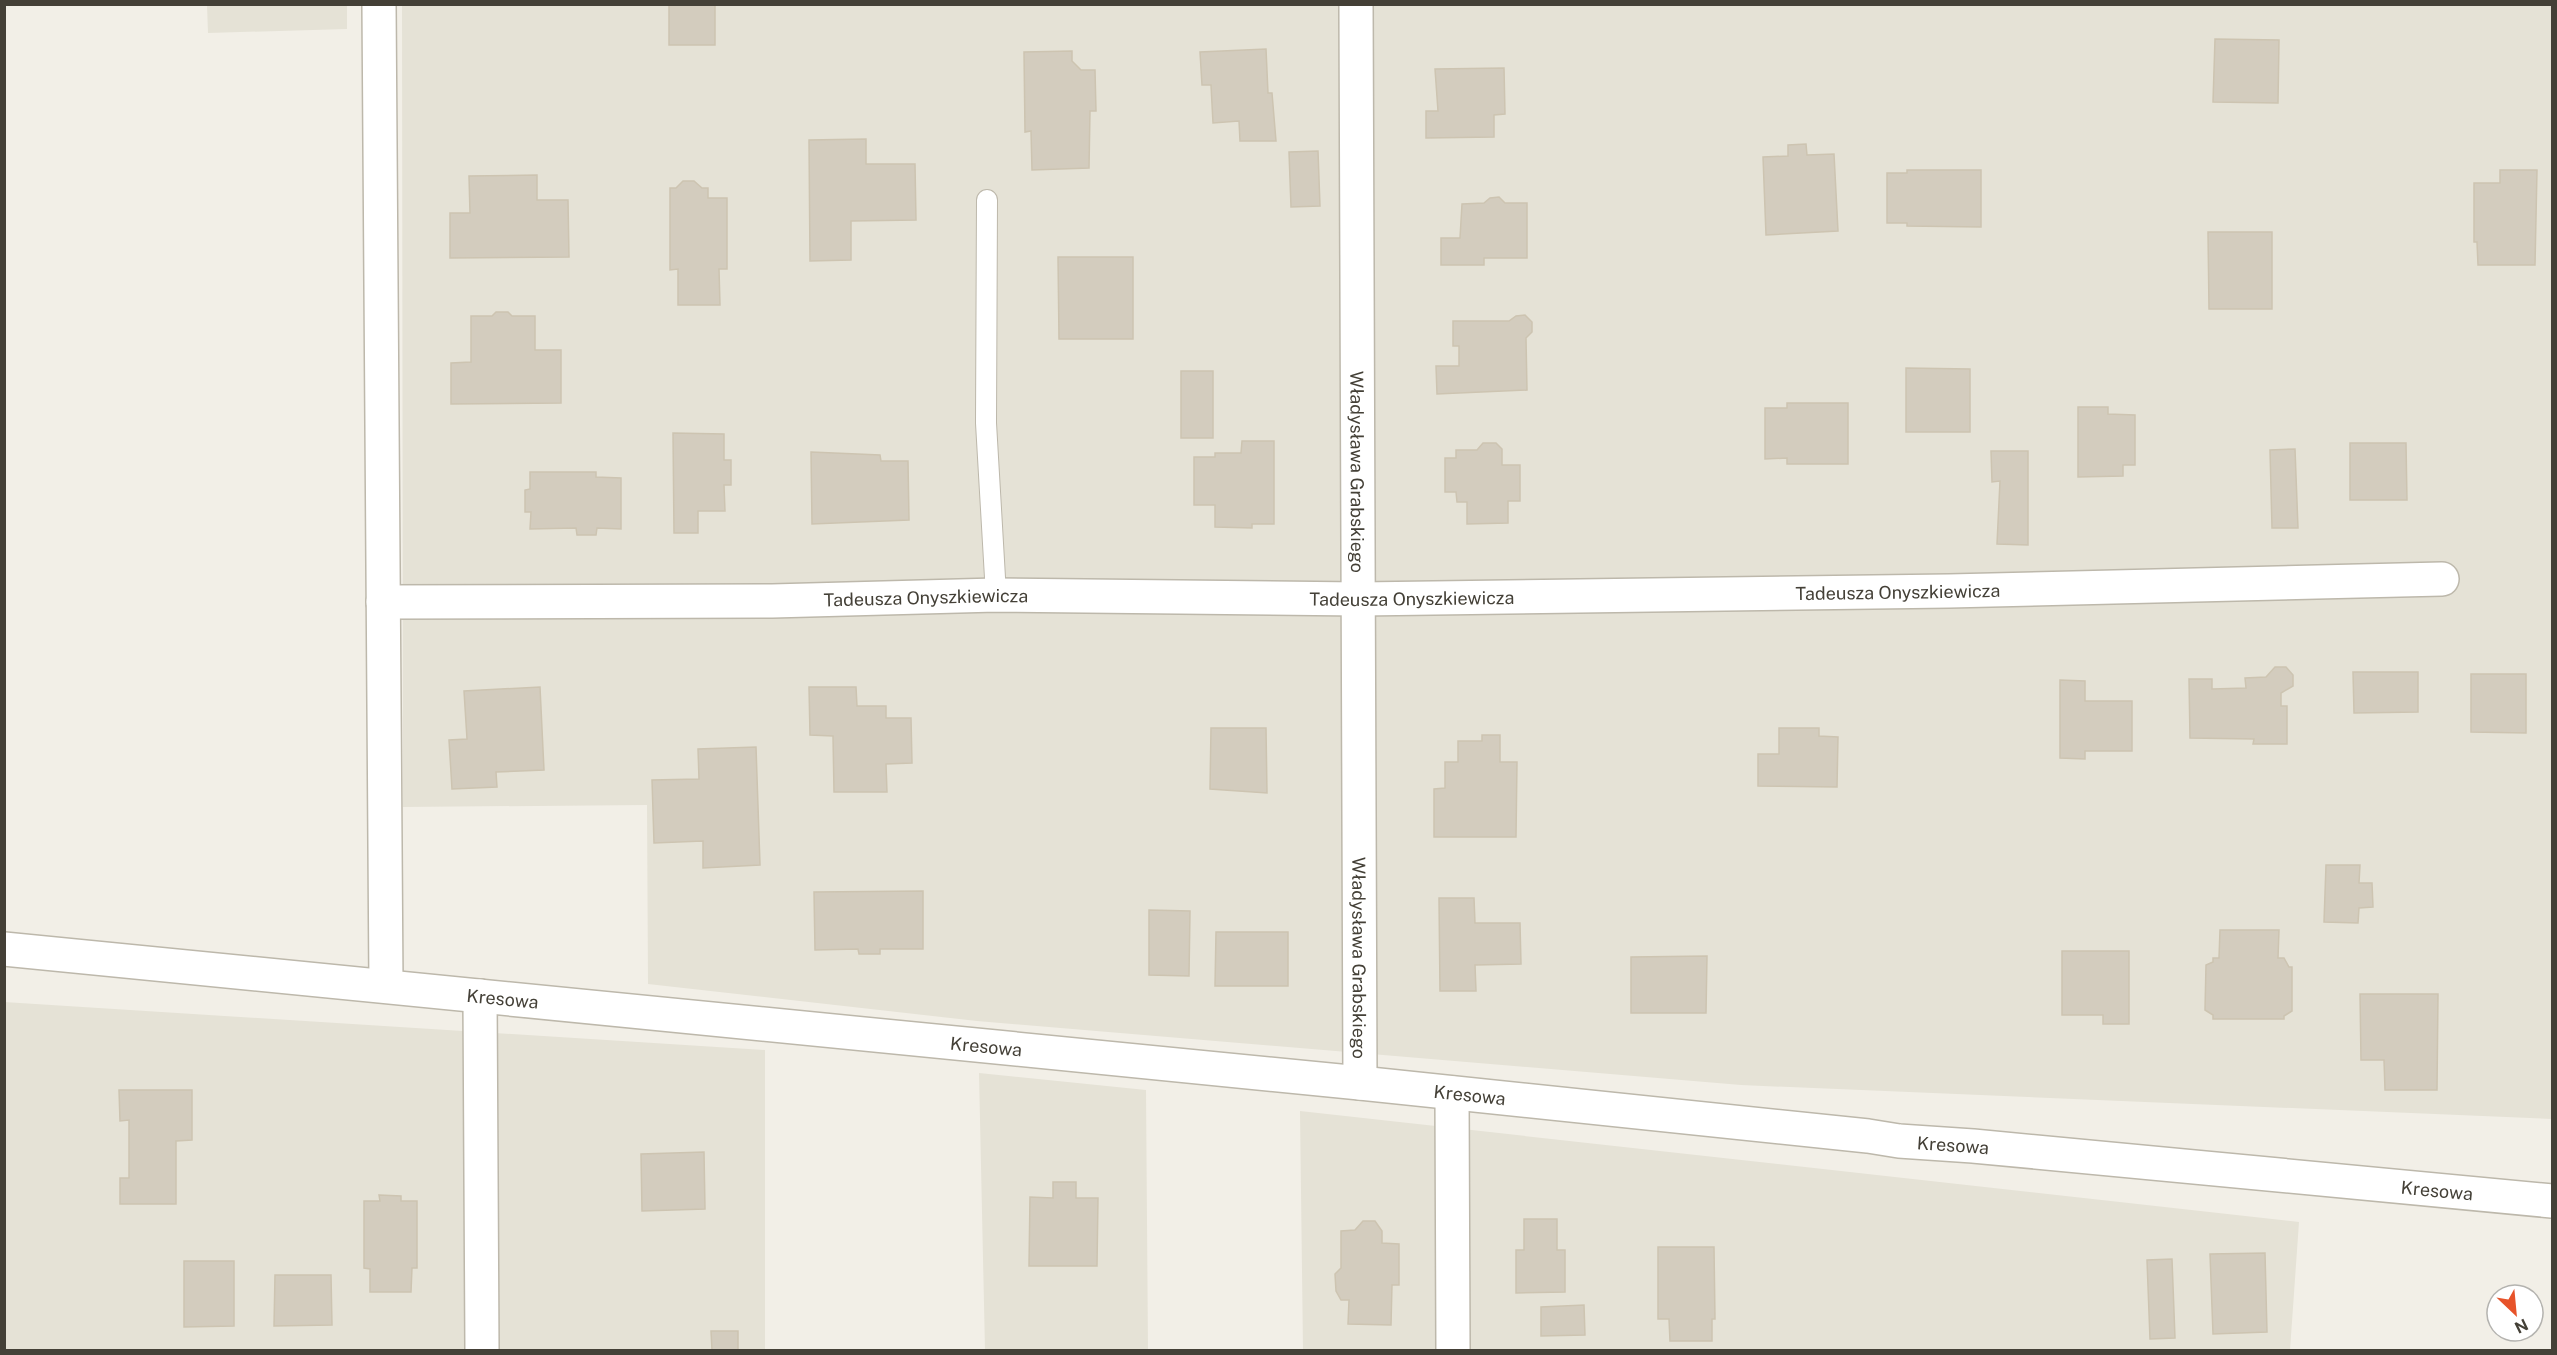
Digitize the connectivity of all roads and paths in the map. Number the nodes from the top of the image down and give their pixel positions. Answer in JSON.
{"nodes":[{"id":1,"x":379,"y":4,"type":"edge"},
{"id":2,"x":1356,"y":4,"type":"edge"},
{"id":3,"x":987,"y":200,"type":"dead end"},
{"id":4,"x":2442,"y":579,"type":"dead end"},
{"id":5,"x":996,"y":595,"type":"junction"},
{"id":6,"x":1360,"y":599,"type":"junction"},
{"id":7,"x":383,"y":602,"type":"junction"},
{"id":8,"x":4,"y":949,"type":"edge"},
{"id":9,"x":386,"y":986,"type":"junction"},
{"id":10,"x":480,"y":996,"type":"junction"},
{"id":11,"x":1360,"y":1083,"type":"junction"},
{"id":12,"x":1452,"y":1093,"type":"junction"},
{"id":13,"x":2553,"y":1202,"type":"edge"},
{"id":14,"x":482,"y":1350,"type":"edge"},
{"id":15,"x":1453,"y":1350,"type":"edge"}],
"edges":[{"from":1,"to":7,"type":"street"},
{"from":2,"to":6,"type":"street","name":"Władysława Grabskiego"},
{"from":3,"to":5,"type":"lane"},
{"from":4,"to":6,"type":"street","name":"Tadeusza Onyszkiewicza"},
{"from":5,"to":6,"type":"street","name":"Tadeusza Onyszkiewicza"},
{"from":5,"to":7,"type":"street","name":"Tadeusza Onyszkiewicza"},
{"from":6,"to":11,"type":"street","name":"Władysława Grabskiego"},
{"from":7,"to":9,"type":"street"},
{"from":8,"to":9,"type":"street","name":"Kresowa"},
{"from":9,"to":10,"type":"street","name":"Kresowa"},
{"from":10,"to":11,"type":"street","name":"Kresowa"},
{"from":10,"to":14,"type":"street"},
{"from":11,"to":12,"type":"street","name":"Kresowa"},
{"from":12,"to":13,"type":"street","name":"Kresowa"},
{"from":12,"to":15,"type":"street"}]}
